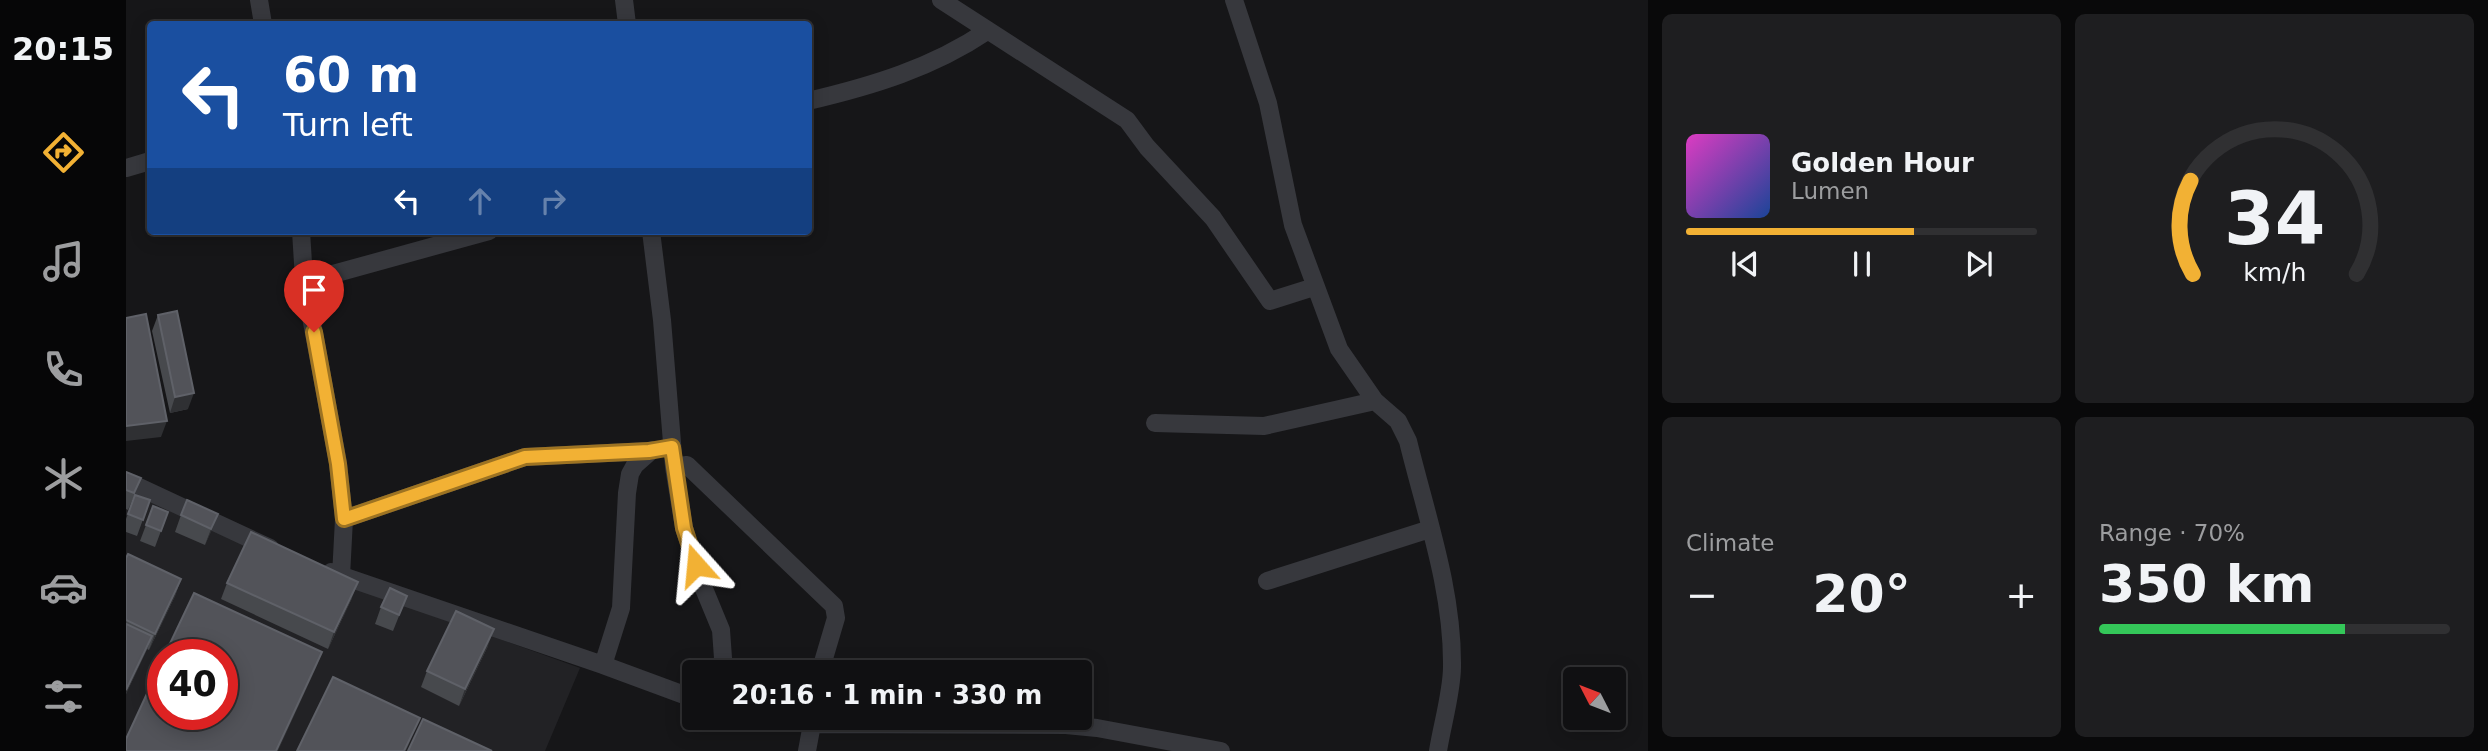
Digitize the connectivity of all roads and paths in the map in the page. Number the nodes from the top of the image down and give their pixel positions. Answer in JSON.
{"nodes":[{"id":1,"x":259,"y":0,"type":"edge"},
{"id":2,"x":624,"y":0,"type":"edge"},
{"id":3,"x":941,"y":0,"type":"edge"},
{"id":4,"x":1234,"y":0,"type":"edge"},
{"id":5,"x":262,"y":21,"type":"edge"},
{"id":6,"x":627,"y":21,"type":"edge"},
{"id":7,"x":987,"y":32,"type":"junction"},
{"id":8,"x":812,"y":100,"type":"edge"},
{"id":9,"x":147,"y":161,"type":"edge"},
{"id":10,"x":126,"y":168,"type":"edge"},
{"id":11,"x":301,"y":235,"type":"edge"},
{"id":12,"x":474,"y":235,"type":"edge"},
{"id":13,"x":651,"y":235,"type":"edge"},
{"id":14,"x":304,"y":279,"type":"junction"},
{"id":15,"x":1314,"y":287,"type":"junction"},
{"id":16,"x":1375,"y":401,"type":"junction"},
{"id":17,"x":1155,"y":423,"type":"dead end"},
{"id":18,"x":672,"y":447,"type":"junction"},
{"id":19,"x":649,"y":451,"type":"junction"},
{"id":20,"x":674,"y":467,"type":"junction"},
{"id":21,"x":126,"y":481,"type":"edge"},
{"id":22,"x":344,"y":519,"type":"junction"},
{"id":23,"x":1430,"y":529,"type":"junction"},
{"id":24,"x":285,"y":555,"type":"edge"},
{"id":25,"x":319,"y":568,"type":"edge"},
{"id":26,"x":341,"y":576,"type":"junction"},
{"id":27,"x":1267,"y":581,"type":"dead end"},
{"id":28,"x":723,"y":660,"type":"edge"},
{"id":29,"x":824,"y":660,"type":"edge"},
{"id":30,"x":603,"y":665,"type":"junction"},
{"id":31,"x":682,"y":695,"type":"edge"},
{"id":32,"x":1092,"y":728,"type":"edge"},
{"id":33,"x":808,"y":730,"type":"edge"},
{"id":34,"x":1215,"y":750,"type":"edge"},
{"id":35,"x":807,"y":751,"type":"edge"},
{"id":36,"x":1438,"y":751,"type":"edge"}],
"edges":[{"from":1,"to":5,"type":"street"},
{"from":2,"to":6,"type":"street"},
{"from":3,"to":7,"type":"street"},
{"from":4,"to":15,"type":"street"},
{"from":7,"to":8,"type":"street"},
{"from":7,"to":15,"type":"street"},
{"from":9,"to":10,"type":"street"},
{"from":11,"to":14,"type":"street"},
{"from":12,"to":14,"type":"street"},
{"from":13,"to":18,"type":"street"},
{"from":14,"to":22,"type":"street"},
{"from":15,"to":16,"type":"street"},
{"from":16,"to":17,"type":"street"},
{"from":16,"to":23,"type":"street"},
{"from":18,"to":19,"type":"street"},
{"from":18,"to":20,"type":"street"},
{"from":19,"to":22,"type":"street"},
{"from":19,"to":30,"type":"street"},
{"from":20,"to":28,"type":"street"},
{"from":20,"to":29,"type":"street"},
{"from":21,"to":24,"type":"street"},
{"from":22,"to":26,"type":"street"},
{"from":23,"to":27,"type":"street"},
{"from":23,"to":36,"type":"street"},
{"from":25,"to":26,"type":"street"},
{"from":26,"to":30,"type":"street"},
{"from":30,"to":31,"type":"street"},
{"from":32,"to":34,"type":"street"},
{"from":33,"to":35,"type":"street"}]}
